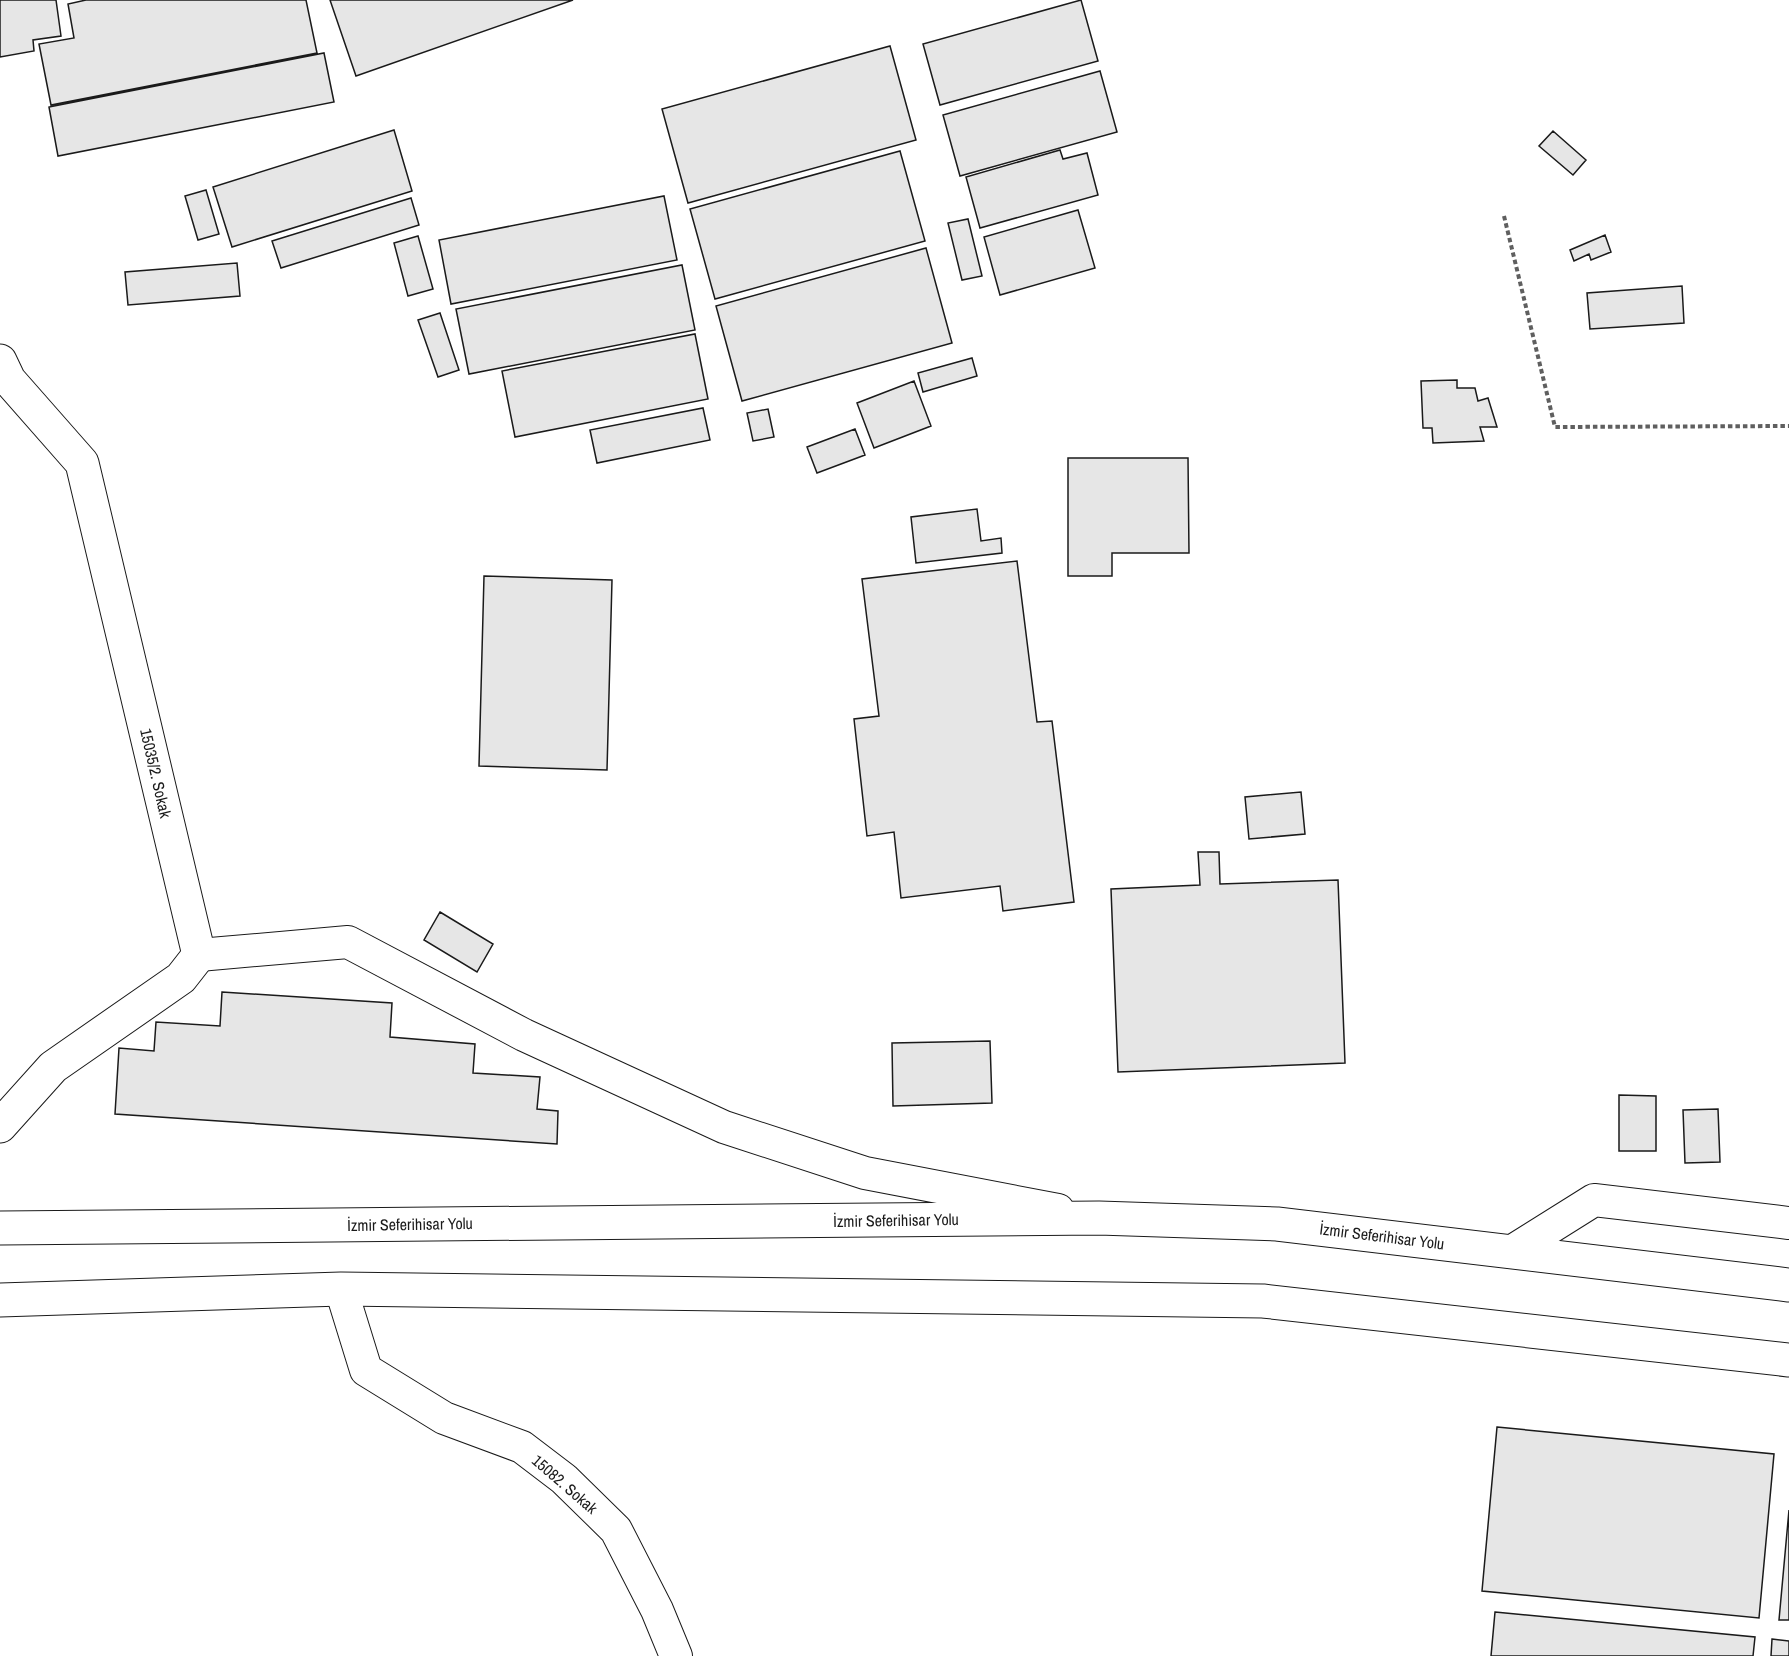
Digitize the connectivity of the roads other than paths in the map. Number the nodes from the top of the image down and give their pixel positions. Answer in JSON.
{"nodes":[{"id":1,"x":0,"y":360,"type":"edge"},
{"id":2,"x":199,"y":955,"type":"junction"},
{"id":3,"x":0,"y":1126,"type":"edge"},
{"id":4,"x":1099,"y":1218,"type":"junction"},
{"id":5,"x":1789,"y":1223,"type":"edge"},
{"id":6,"x":0,"y":1228,"type":"edge"},
{"id":7,"x":1511,"y":1252,"type":"junction"},
{"id":8,"x":1789,"y":1286,"type":"edge"},
{"id":9,"x":341,"y":1289,"type":"junction"},
{"id":10,"x":0,"y":1300,"type":"edge"},
{"id":11,"x":1789,"y":1360,"type":"edge"},
{"id":12,"x":676,"y":1656,"type":"edge"}],
"edges":[{"from":1,"to":2,"type":"main road","name":"15035/2. Sokak"},
{"from":2,"to":3,"type":"main road"},
{"from":2,"to":4,"type":"street"},
{"from":4,"to":6,"type":"main road","name":"İzmir Seferihisar Yolu"},
{"from":4,"to":7,"type":"main road","name":"İzmir Seferihisar Yolu"},
{"from":5,"to":7,"type":"street"},
{"from":7,"to":8,"type":"main road","name":"İzmir Seferihisar Yolu"},
{"from":9,"to":10,"type":"main road"},
{"from":9,"to":11,"type":"main road"},
{"from":9,"to":12,"type":"street","name":"15082. Sokak"}]}
